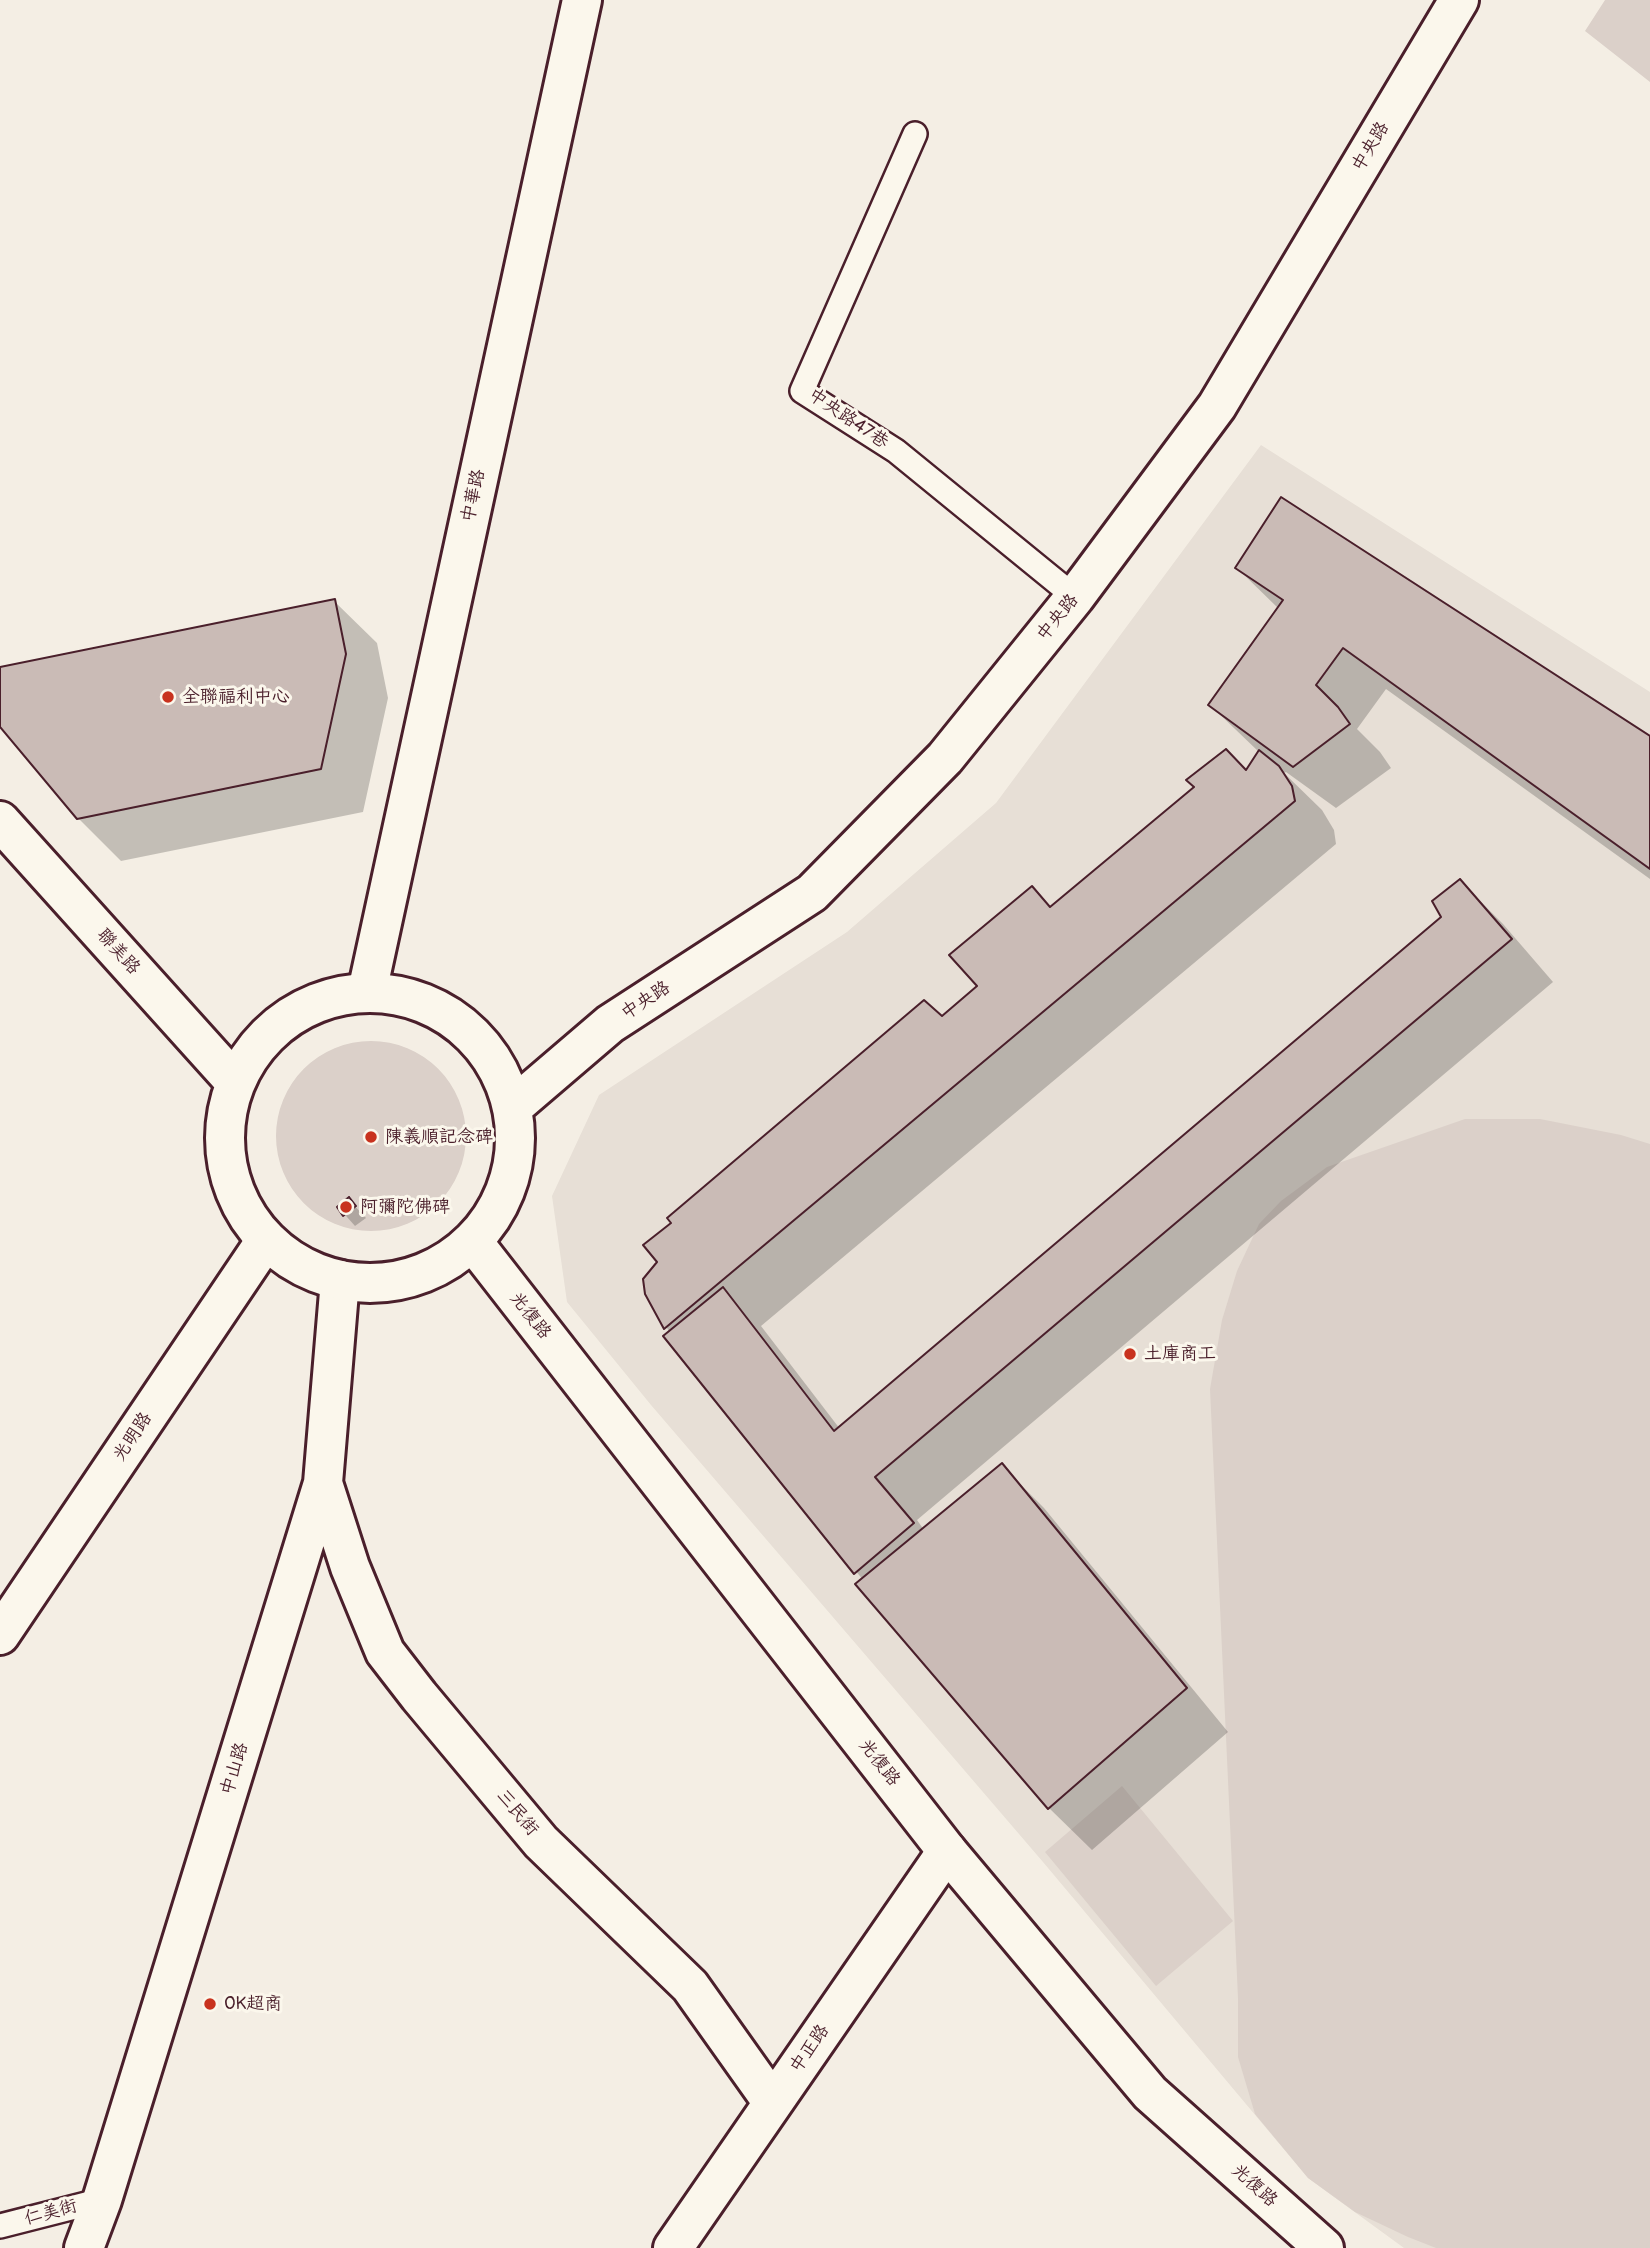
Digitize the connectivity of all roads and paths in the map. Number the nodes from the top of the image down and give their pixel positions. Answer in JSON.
{"nodes":[{"id":1,"x":582,"y":0,"type":"edge"},
{"id":2,"x":1459,"y":0,"type":"edge"},
{"id":3,"x":915,"y":134,"type":"dead end"},
{"id":4,"x":1075,"y":597,"type":"junction"},
{"id":5,"x":0,"y":821,"type":"edge"},
{"id":6,"x":367,"y":992,"type":"junction"},
{"id":7,"x":235,"y":1082,"type":"junction"},
{"id":8,"x":513,"y":1107,"type":"junction"},
{"id":9,"x":266,"y":1240,"type":"junction"},
{"id":10,"x":472,"y":1242,"type":"junction"},
{"id":11,"x":340,"y":1280,"type":"junction"},
{"id":12,"x":323,"y":1482,"type":"junction"},
{"id":13,"x":0,"y":1634,"type":"edge"},
{"id":14,"x":947,"y":1851,"type":"junction"},
{"id":15,"x":773,"y":2103,"type":"junction"},
{"id":16,"x":102,"y":2200,"type":"junction"},
{"id":17,"x":0,"y":2226,"type":"edge"},
{"id":18,"x":84,"y":2248,"type":"edge"},
{"id":19,"x":673,"y":2248,"type":"edge"},
{"id":20,"x":1324,"y":2248,"type":"edge"}],
"edges":[{"from":1,"to":6,"type":"street","name":"中華路"},
{"from":2,"to":4,"type":"street","name":"中央路"},
{"from":3,"to":4,"type":"lane","name":"中央路47巷"},
{"from":4,"to":8,"type":"street","name":"中央路"},
{"from":5,"to":7,"type":"street","name":"聯美路"},
{"from":6,"to":7,"type":"street"},
{"from":6,"to":8,"type":"street"},
{"from":7,"to":9,"type":"street"},
{"from":8,"to":10,"type":"street"},
{"from":9,"to":11,"type":"street"},
{"from":9,"to":13,"type":"street","name":"光明路"},
{"from":10,"to":11,"type":"street"},
{"from":10,"to":14,"type":"street","name":"光復路"},
{"from":11,"to":12,"type":"street","name":"中山路"},
{"from":12,"to":15,"type":"street","name":"三民街"},
{"from":12,"to":16,"type":"street","name":"中山路"},
{"from":14,"to":15,"type":"street","name":"中正路"},
{"from":14,"to":20,"type":"street","name":"光復路"},
{"from":15,"to":19,"type":"street","name":"中正路"},
{"from":16,"to":17,"type":"lane","name":"仁美街"},
{"from":16,"to":18,"type":"street","name":"中山路"}]}
